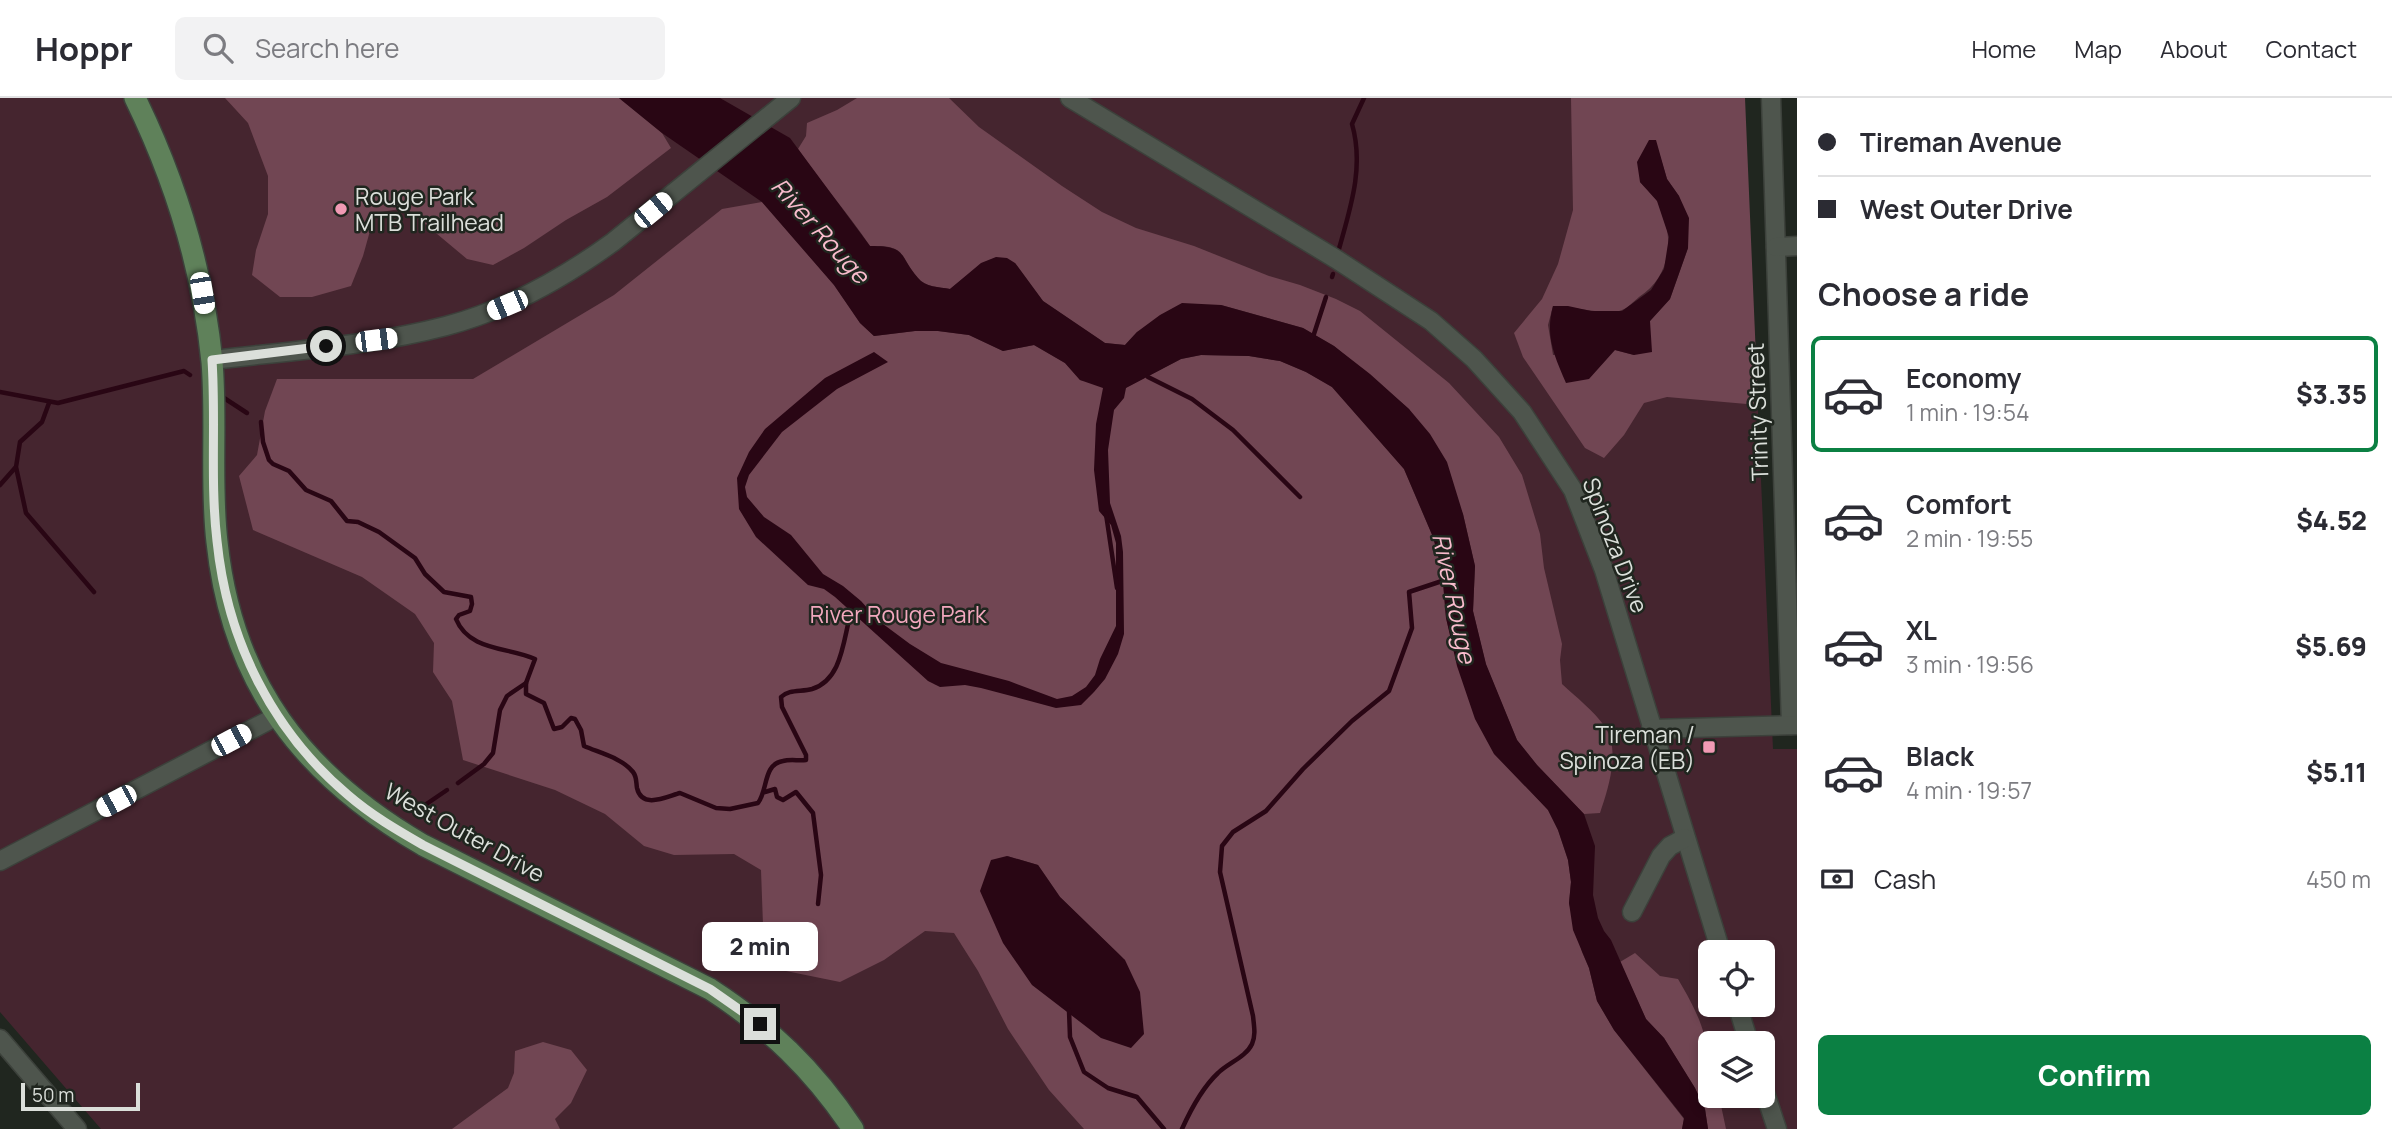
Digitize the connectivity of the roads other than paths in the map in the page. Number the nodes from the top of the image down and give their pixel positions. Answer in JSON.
{"nodes":[{"id":1,"x":135,"y":98,"type":"edge"},
{"id":2,"x":791,"y":98,"type":"edge"},
{"id":3,"x":1070,"y":98,"type":"edge"},
{"id":4,"x":1771,"y":98,"type":"edge"},
{"id":5,"x":1797,"y":246,"type":"edge"},
{"id":6,"x":1776,"y":247,"type":"junction"},
{"id":7,"x":212,"y":360,"type":"junction"},
{"id":8,"x":277,"y":716,"type":"junction"},
{"id":9,"x":1794,"y":725,"type":"edge"},
{"id":10,"x":1651,"y":729,"type":"junction"},
{"id":11,"x":1685,"y":838,"type":"junction"},
{"id":12,"x":0,"y":861,"type":"edge"},
{"id":13,"x":1632,"y":912,"type":"dead end"},
{"id":14,"x":1717,"y":940,"type":"edge"},
{"id":15,"x":0,"y":1039,"type":"edge"},
{"id":16,"x":1770,"y":1108,"type":"edge"},
{"id":17,"x":77,"y":1129,"type":"edge"},
{"id":18,"x":853,"y":1129,"type":"edge"},
{"id":19,"x":1777,"y":1129,"type":"edge"}],
"edges":[{"from":1,"to":7,"type":"main road","name":"West Outer Drive"},
{"from":2,"to":7,"type":"street"},
{"from":3,"to":10,"type":"street","name":"Spinoza Drive"},
{"from":4,"to":6,"type":"street","name":"Trinity Street"},
{"from":5,"to":6,"type":"street"},
{"from":6,"to":9,"type":"street","name":"Trinity Street"},
{"from":7,"to":8,"type":"main road","name":"West Outer Drive"},
{"from":8,"to":12,"type":"street"},
{"from":8,"to":18,"type":"main road","name":"West Outer Drive"},
{"from":9,"to":10,"type":"street"},
{"from":10,"to":11,"type":"street","name":"Spinoza Drive"},
{"from":11,"to":13,"type":"street"},
{"from":11,"to":14,"type":"street","name":"Spinoza Drive"},
{"from":15,"to":17,"type":"street"},
{"from":16,"to":19,"type":"street"}]}
